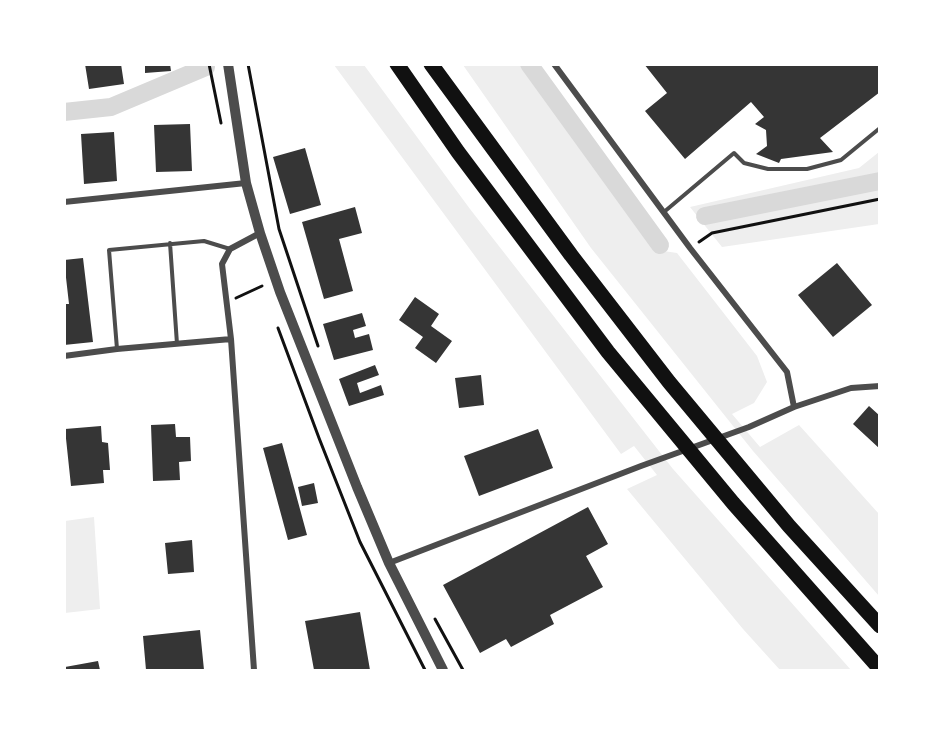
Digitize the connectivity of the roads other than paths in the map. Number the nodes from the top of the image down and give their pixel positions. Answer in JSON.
{"nodes":[{"id":1,"x":228,"y":64,"type":"edge"},
{"id":2,"x":397,"y":64,"type":"edge"},
{"id":3,"x":431,"y":64,"type":"edge"},
{"id":4,"x":554,"y":64,"type":"edge"},
{"id":5,"x":879,"y":128,"type":"edge"},
{"id":6,"x":246,"y":183,"type":"junction"},
{"id":7,"x":64,"y":202,"type":"edge"},
{"id":8,"x":663,"y":213,"type":"junction"},
{"id":9,"x":260,"y":233,"type":"junction"},
{"id":10,"x":170,"y":243,"type":"junction"},
{"id":11,"x":230,"y":249,"type":"junction"},
{"id":12,"x":231,"y":339,"type":"junction"},
{"id":13,"x":177,"y":344,"type":"junction"},
{"id":14,"x":117,"y":349,"type":"junction"},
{"id":15,"x":64,"y":356,"type":"edge"},
{"id":16,"x":879,"y":386,"type":"edge"},
{"id":17,"x":794,"y":407,"type":"junction"},
{"id":18,"x":389,"y":563,"type":"junction"},
{"id":19,"x":879,"y":626,"type":"edge"},
{"id":20,"x":879,"y":669,"type":"edge"},
{"id":21,"x":254,"y":670,"type":"edge"},
{"id":22,"x":443,"y":670,"type":"edge"}],
"edges":[{"from":1,"to":6,"type":"street"},
{"from":2,"to":20,"type":"highway"},
{"from":3,"to":19,"type":"highway"},
{"from":4,"to":8,"type":"street"},
{"from":5,"to":8,"type":"lane"},
{"from":6,"to":7,"type":"street"},
{"from":6,"to":9,"type":"street"},
{"from":8,"to":17,"type":"street"},
{"from":9,"to":11,"type":"street"},
{"from":9,"to":18,"type":"street"},
{"from":10,"to":11,"type":"lane"},
{"from":10,"to":13,"type":"lane"},
{"from":10,"to":14,"type":"lane"},
{"from":11,"to":12,"type":"street"},
{"from":12,"to":13,"type":"street"},
{"from":12,"to":21,"type":"street"},
{"from":13,"to":14,"type":"street"},
{"from":14,"to":15,"type":"street"},
{"from":16,"to":17,"type":"street"},
{"from":17,"to":18,"type":"street"},
{"from":18,"to":22,"type":"street"}]}
